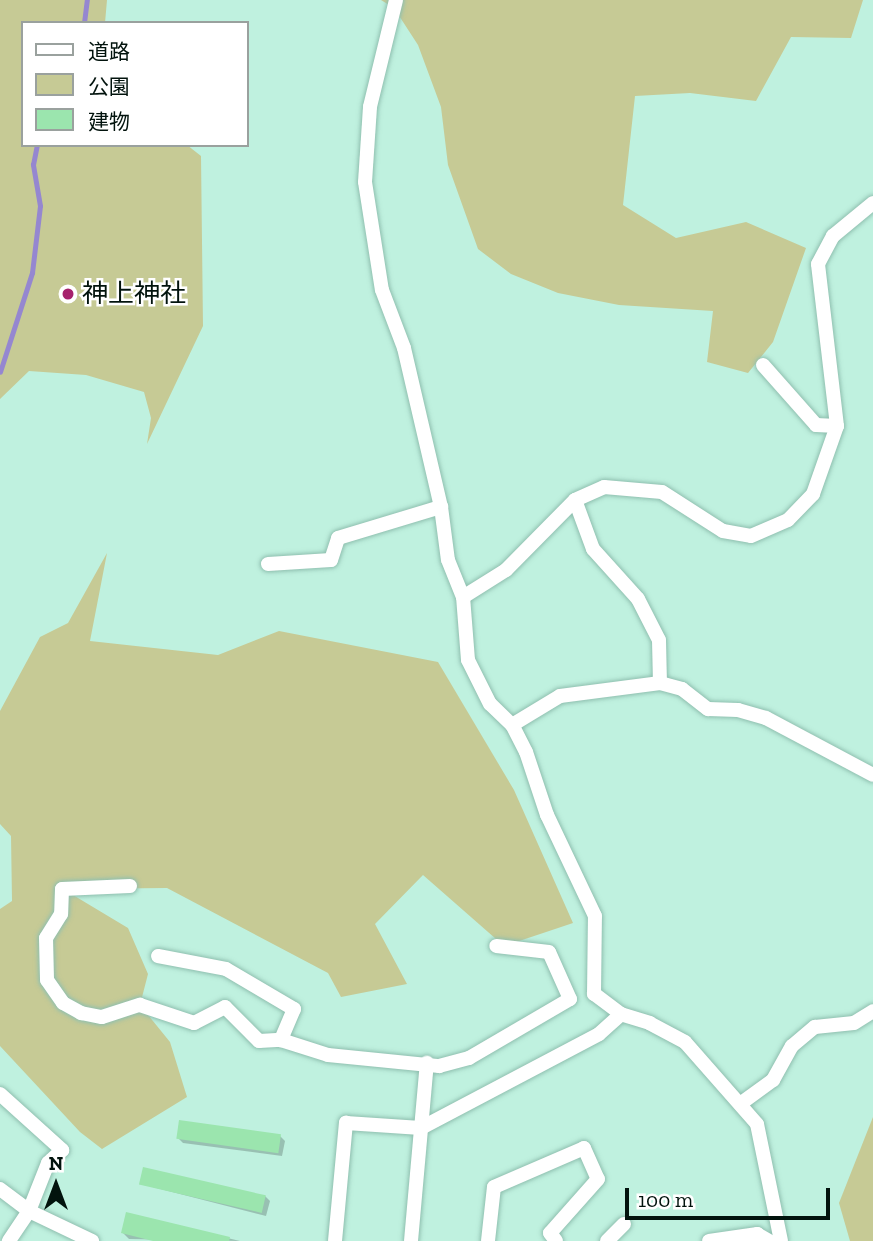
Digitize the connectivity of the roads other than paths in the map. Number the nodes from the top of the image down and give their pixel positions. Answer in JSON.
{"nodes":[{"id":1,"x":396,"y":0,"type":"edge"},
{"id":2,"x":873,"y":203,"type":"edge"},
{"id":3,"x":763,"y":365,"type":"dead end"},
{"id":4,"x":837,"y":426,"type":"junction"},
{"id":5,"x":575,"y":500,"type":"junction"},
{"id":6,"x":441,"y":507,"type":"junction"},
{"id":7,"x":268,"y":564,"type":"dead end"},
{"id":8,"x":463,"y":597,"type":"junction"},
{"id":9,"x":660,"y":683,"type":"junction"},
{"id":10,"x":512,"y":725,"type":"junction"},
{"id":11,"x":873,"y":775,"type":"edge"},
{"id":12,"x":130,"y":886,"type":"dead end"},
{"id":13,"x":496,"y":946,"type":"dead end"},
{"id":14,"x":158,"y":956,"type":"dead end"},
{"id":15,"x":873,"y":1011,"type":"edge"},
{"id":16,"x":621,"y":1014,"type":"junction"},
{"id":17,"x":282,"y":1040,"type":"junction"},
{"id":18,"x":427,"y":1063,"type":"junction"},
{"id":19,"x":0,"y":1094,"type":"edge"},
{"id":20,"x":740,"y":1104,"type":"junction"},
{"id":21,"x":421,"y":1128,"type":"junction"},
{"id":22,"x":0,"y":1189,"type":"edge"},
{"id":23,"x":29,"y":1211,"type":"junction"},
{"id":24,"x":624,"y":1224,"type":"dead end"},
{"id":25,"x":9,"y":1241,"type":"edge"},
{"id":26,"x":92,"y":1241,"type":"edge"},
{"id":27,"x":335,"y":1241,"type":"edge"},
{"id":28,"x":411,"y":1241,"type":"edge"},
{"id":29,"x":488,"y":1241,"type":"edge"},
{"id":30,"x":556,"y":1241,"type":"edge"},
{"id":31,"x":607,"y":1241,"type":"edge"},
{"id":32,"x":709,"y":1241,"type":"edge"},
{"id":33,"x":769,"y":1241,"type":"edge"},
{"id":34,"x":781,"y":1241,"type":"edge"}],
"edges":[{"from":1,"to":6,"type":"street"},
{"from":2,"to":4,"type":"street"},
{"from":3,"to":4,"type":"street"},
{"from":4,"to":5,"type":"street"},
{"from":5,"to":8,"type":"street"},
{"from":5,"to":9,"type":"street"},
{"from":6,"to":7,"type":"street"},
{"from":6,"to":8,"type":"street"},
{"from":8,"to":10,"type":"street"},
{"from":9,"to":10,"type":"street"},
{"from":9,"to":11,"type":"street"},
{"from":10,"to":16,"type":"street"},
{"from":12,"to":17,"type":"street"},
{"from":13,"to":18,"type":"street"},
{"from":14,"to":17,"type":"street"},
{"from":15,"to":20,"type":"street"},
{"from":16,"to":20,"type":"street"},
{"from":16,"to":21,"type":"street"},
{"from":17,"to":18,"type":"street"},
{"from":18,"to":21,"type":"street"},
{"from":19,"to":23,"type":"street"},
{"from":20,"to":34,"type":"street"},
{"from":21,"to":27,"type":"street"},
{"from":21,"to":28,"type":"street"},
{"from":22,"to":23,"type":"street"},
{"from":23,"to":25,"type":"street"},
{"from":23,"to":26,"type":"street"},
{"from":24,"to":31,"type":"street"},
{"from":29,"to":30,"type":"street"},
{"from":32,"to":33,"type":"street"}]}
